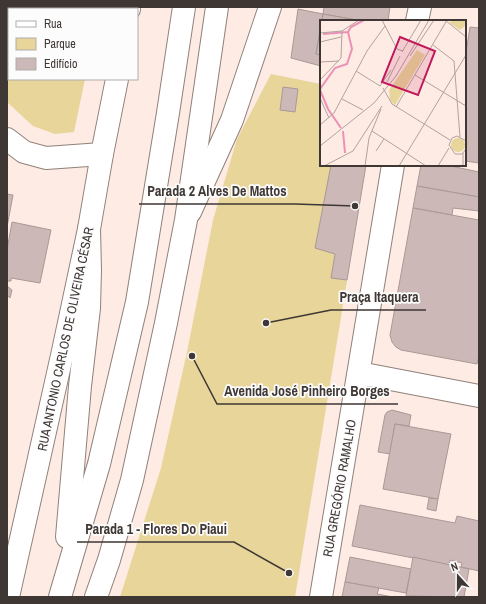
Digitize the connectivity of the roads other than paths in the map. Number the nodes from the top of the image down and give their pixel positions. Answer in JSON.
{"nodes":[{"id":1,"x":184,"y":7,"type":"edge"},
{"id":2,"x":217,"y":7,"type":"edge"},
{"id":3,"x":270,"y":7,"type":"edge"},
{"id":4,"x":420,"y":7,"type":"edge"},
{"id":5,"x":417,"y":20,"type":"edge"},
{"id":6,"x":117,"y":80,"type":"edge"},
{"id":7,"x":7,"y":139,"type":"edge"},
{"id":8,"x":102,"y":154,"type":"junction"},
{"id":9,"x":393,"y":166,"type":"edge"},
{"id":10,"x":186,"y":220,"type":"junction"},
{"id":11,"x":89,"y":229,"type":"junction"},
{"id":12,"x":359,"y":373,"type":"junction"},
{"id":13,"x":479,"y":396,"type":"edge"},
{"id":14,"x":109,"y":560,"type":"junction"},
{"id":15,"x":61,"y":593,"type":"edge"},
{"id":16,"x":8,"y":597,"type":"edge"},
{"id":17,"x":96,"y":597,"type":"edge"},
{"id":18,"x":109,"y":597,"type":"edge"},
{"id":19,"x":321,"y":597,"type":"edge"}],
"edges":[{"from":1,"to":15,"type":"main road"},
{"from":2,"to":10,"type":"main road"},
{"from":3,"to":10,"type":"main road"},
{"from":4,"to":5,"type":"main road"},
{"from":6,"to":8,"type":"main road","name":"RUA ANTONIO CARLOS DE OLIVEIRA CÉSAR"},
{"from":7,"to":8,"type":"main road"},
{"from":8,"to":11,"type":"main road","name":"RUA ANTONIO CARLOS DE OLIVEIRA CÉSAR"},
{"from":9,"to":12,"type":"main road","name":"RUA GREGÓRIO RAMALHO"},
{"from":10,"to":14,"type":"main road"},
{"from":11,"to":15,"type":"main road"},
{"from":11,"to":16,"type":"main road","name":"RUA ANTONIO CARLOS DE OLIVEIRA CÉSAR"},
{"from":12,"to":13,"type":"main road"},
{"from":12,"to":19,"type":"main road","name":"RUA GREGÓRIO RAMALHO"},
{"from":14,"to":17,"type":"main road"},
{"from":14,"to":18,"type":"main road"}]}
